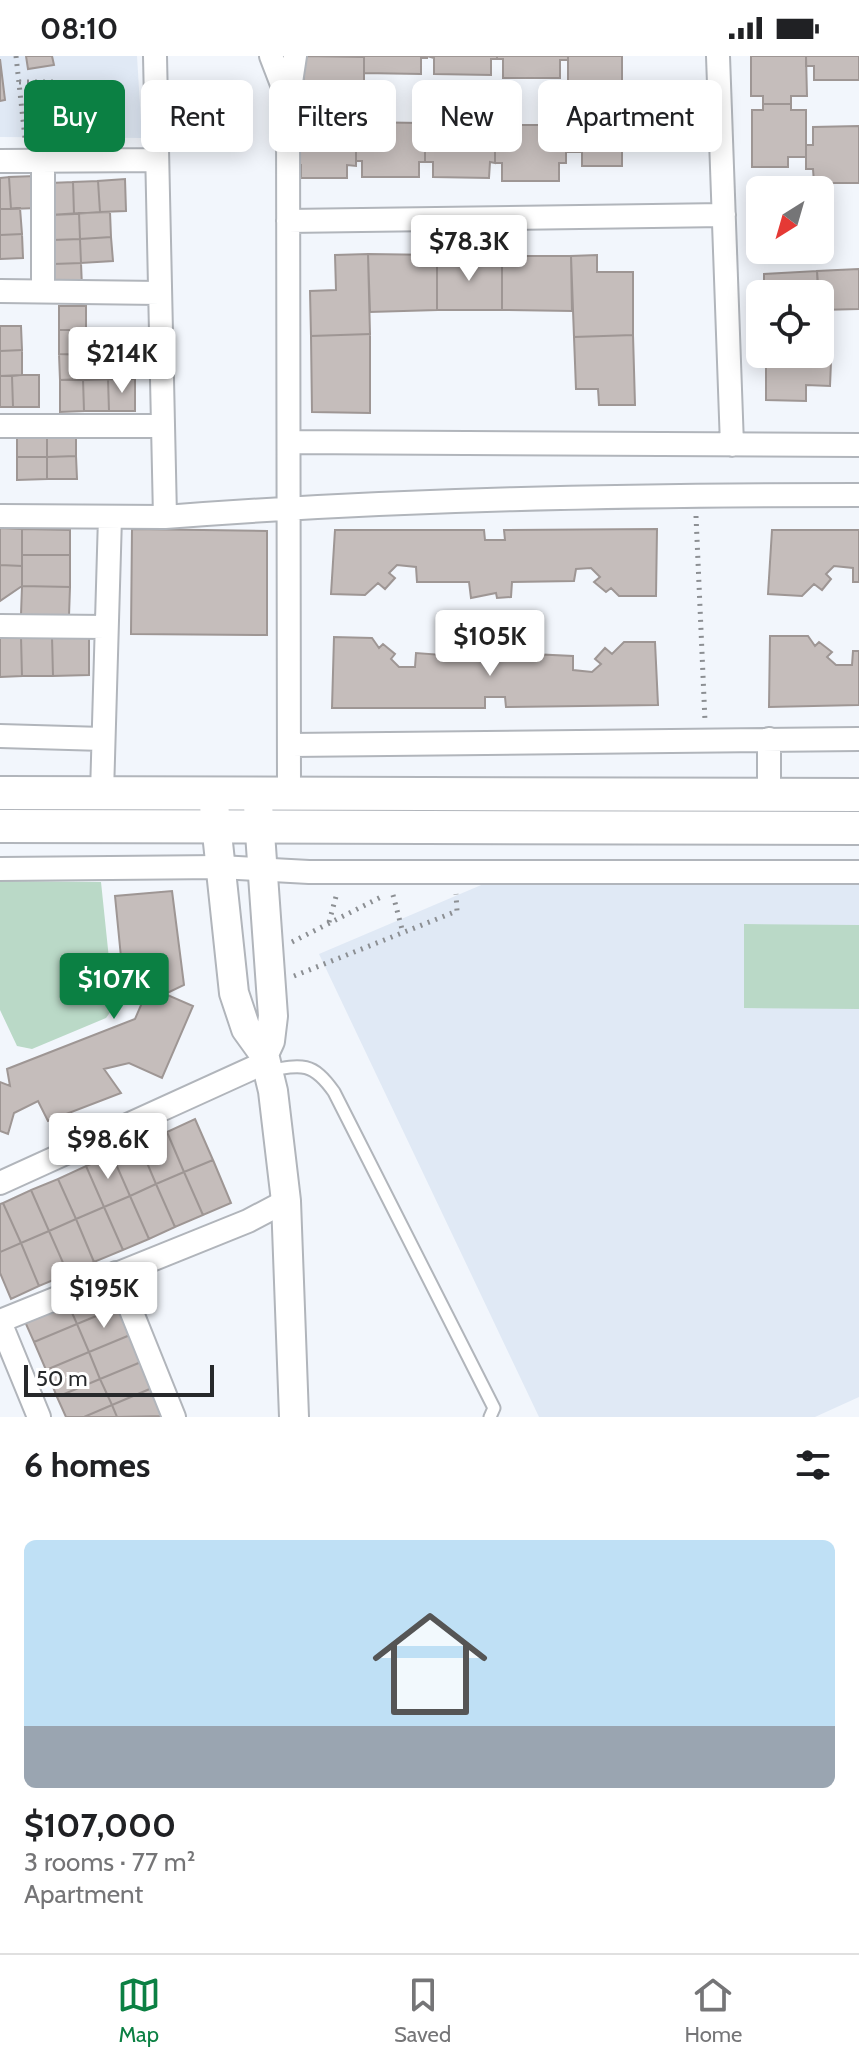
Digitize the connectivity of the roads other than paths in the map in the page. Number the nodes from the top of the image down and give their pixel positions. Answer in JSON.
{"nodes":[{"id":1,"x":155,"y":56,"type":"edge"},
{"id":2,"x":271,"y":56,"type":"edge"},
{"id":3,"x":295,"y":56,"type":"edge"},
{"id":4,"x":718,"y":56,"type":"edge"},
{"id":5,"x":280,"y":80,"type":"edge"},
{"id":6,"x":291,"y":80,"type":"edge"},
{"id":7,"x":288,"y":152,"type":"edge"},
{"id":8,"x":156,"y":160,"type":"junction"},
{"id":9,"x":0,"y":161,"type":"edge"},
{"id":10,"x":35,"y":161,"type":"junction"},
{"id":11,"x":724,"y":215,"type":"junction"},
{"id":12,"x":288,"y":221,"type":"junction"},
{"id":13,"x":43,"y":290,"type":"junction"},
{"id":14,"x":0,"y":291,"type":"edge"},
{"id":15,"x":160,"y":293,"type":"junction"},
{"id":16,"x":0,"y":426,"type":"edge"},
{"id":17,"x":161,"y":426,"type":"junction"},
{"id":18,"x":290,"y":442,"type":"junction"},
{"id":19,"x":732,"y":445,"type":"junction"},
{"id":20,"x":859,"y":445,"type":"edge"},
{"id":21,"x":859,"y":495,"type":"edge"},
{"id":22,"x":290,"y":507,"type":"junction"},
{"id":23,"x":0,"y":516,"type":"edge"},
{"id":24,"x":110,"y":517,"type":"junction"},
{"id":25,"x":165,"y":517,"type":"junction"},
{"id":26,"x":0,"y":626,"type":"edge"},
{"id":27,"x":106,"y":627,"type":"junction"},
{"id":28,"x":0,"y":736,"type":"edge"},
{"id":29,"x":103,"y":739,"type":"junction"},
{"id":30,"x":769,"y":739,"type":"junction"},
{"id":31,"x":859,"y":739,"type":"edge"},
{"id":32,"x":291,"y":745,"type":"junction"},
{"id":33,"x":0,"y":793,"type":"edge"},
{"id":34,"x":102,"y":793,"type":"junction"},
{"id":35,"x":212,"y":793,"type":"junction"},
{"id":36,"x":273,"y":794,"type":"junction"},
{"id":37,"x":769,"y":795,"type":"junction"},
{"id":38,"x":859,"y":795,"type":"edge"},
{"id":39,"x":0,"y":826,"type":"edge"},
{"id":40,"x":260,"y":826,"type":"junction"},
{"id":41,"x":217,"y":827,"type":"junction"},
{"id":42,"x":859,"y":828,"type":"edge"},
{"id":43,"x":220,"y":867,"type":"junction"},
{"id":44,"x":0,"y":869,"type":"edge"},
{"id":45,"x":261,"y":869,"type":"junction"},
{"id":46,"x":859,"y":872,"type":"edge"},
{"id":47,"x":266,"y":1062,"type":"junction"},
{"id":48,"x":0,"y":1183,"type":"edge"},
{"id":49,"x":286,"y":1201,"type":"junction"},
{"id":50,"x":116,"y":1273,"type":"junction"},
{"id":51,"x":0,"y":1321,"type":"edge"},
{"id":52,"x":39,"y":1417,"type":"edge"},
{"id":53,"x":174,"y":1417,"type":"edge"},
{"id":54,"x":294,"y":1417,"type":"edge"},
{"id":55,"x":490,"y":1417,"type":"edge"}],
"edges":[{"from":1,"to":8,"type":"street"},
{"from":2,"to":5,"type":"street"},
{"from":3,"to":6,"type":"street"},
{"from":4,"to":11,"type":"street"},
{"from":7,"to":12,"type":"street"},
{"from":8,"to":10,"type":"street"},
{"from":8,"to":15,"type":"street"},
{"from":9,"to":10,"type":"street"},
{"from":10,"to":13,"type":"street"},
{"from":11,"to":12,"type":"street"},
{"from":11,"to":19,"type":"street"},
{"from":12,"to":18,"type":"street"},
{"from":13,"to":14,"type":"street"},
{"from":13,"to":15,"type":"street"},
{"from":15,"to":17,"type":"street"},
{"from":16,"to":17,"type":"street"},
{"from":17,"to":25,"type":"street"},
{"from":18,"to":19,"type":"street"},
{"from":18,"to":22,"type":"street"},
{"from":19,"to":20,"type":"street"},
{"from":21,"to":22,"type":"street"},
{"from":22,"to":25,"type":"street"},
{"from":22,"to":32,"type":"street"},
{"from":23,"to":24,"type":"street"},
{"from":24,"to":25,"type":"street"},
{"from":24,"to":27,"type":"street"},
{"from":26,"to":27,"type":"street"},
{"from":27,"to":29,"type":"street"},
{"from":28,"to":29,"type":"street"},
{"from":29,"to":34,"type":"street"},
{"from":30,"to":31,"type":"street"},
{"from":30,"to":32,"type":"street"},
{"from":30,"to":37,"type":"street"},
{"from":32,"to":36,"type":"street"},
{"from":33,"to":34,"type":"main road"},
{"from":34,"to":35,"type":"main road"},
{"from":35,"to":36,"type":"main road"},
{"from":35,"to":41,"type":"street"},
{"from":36,"to":37,"type":"main road"},
{"from":36,"to":40,"type":"street"},
{"from":37,"to":38,"type":"main road"},
{"from":39,"to":41,"type":"main road"},
{"from":40,"to":41,"type":"main road"},
{"from":40,"to":42,"type":"main road"},
{"from":40,"to":45,"type":"street"},
{"from":41,"to":43,"type":"street"},
{"from":43,"to":44,"type":"street"},
{"from":43,"to":45,"type":"street"},
{"from":43,"to":47,"type":"street"},
{"from":45,"to":46,"type":"street"},
{"from":45,"to":47,"type":"street"},
{"from":47,"to":48,"type":"street"},
{"from":47,"to":49,"type":"street"},
{"from":47,"to":55,"type":"lane"},
{"from":49,"to":50,"type":"street"},
{"from":49,"to":54,"type":"street"},
{"from":50,"to":51,"type":"street"},
{"from":50,"to":53,"type":"street"},
{"from":51,"to":52,"type":"street"}]}
